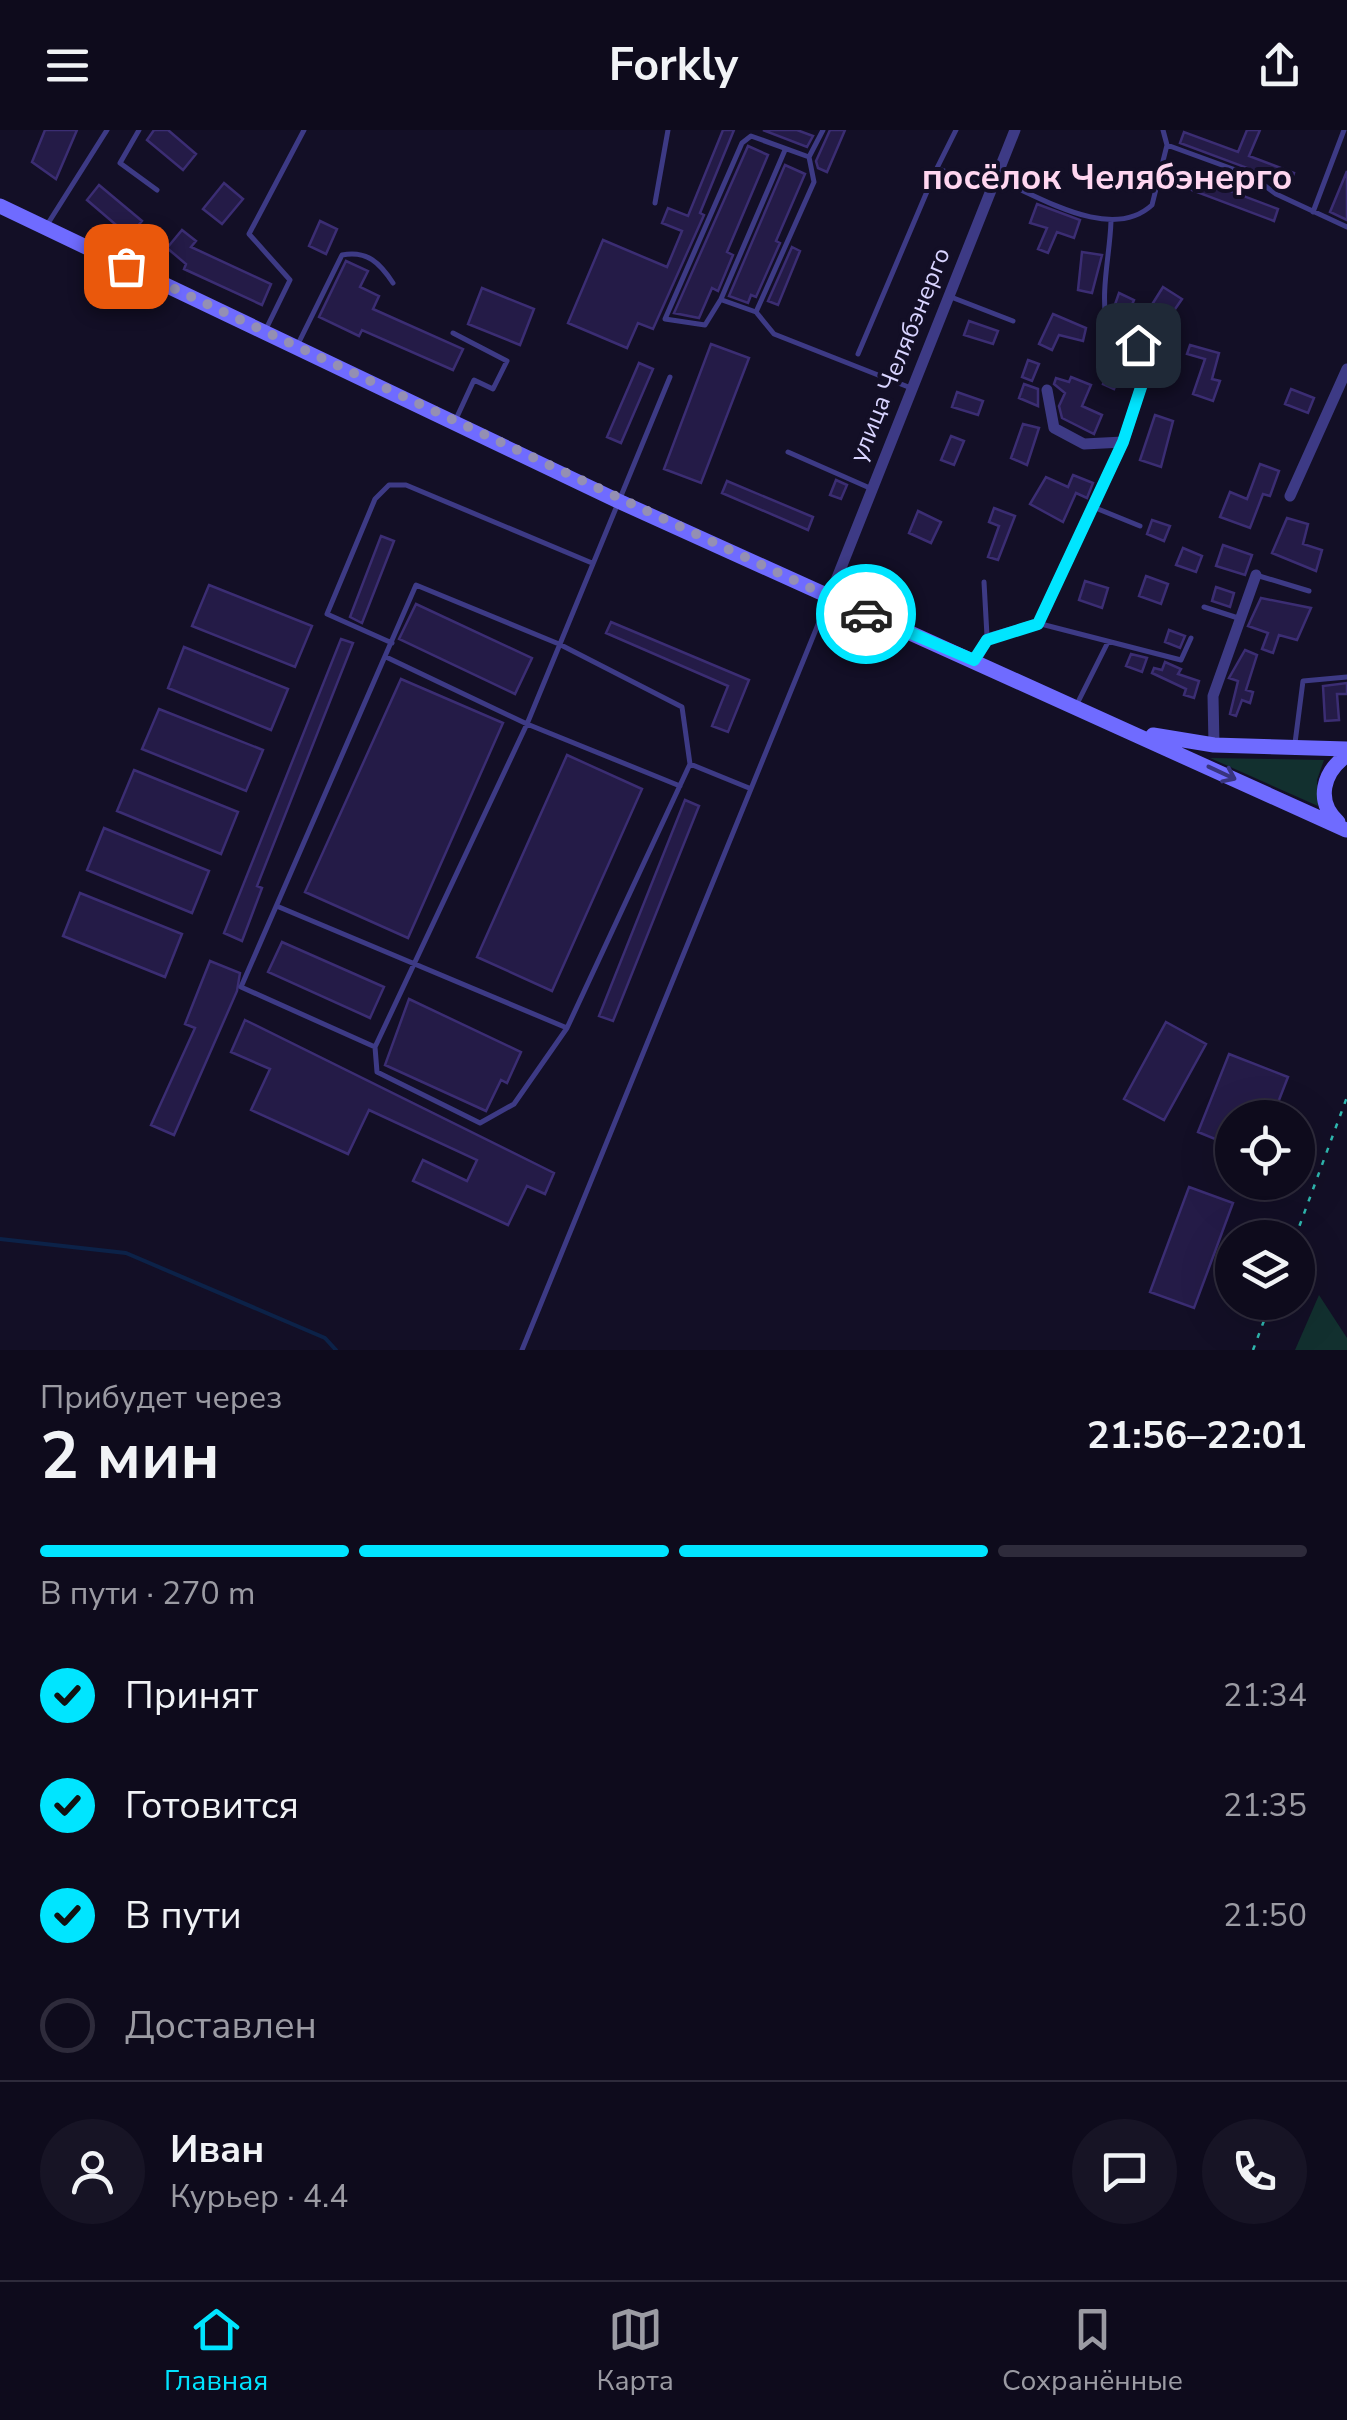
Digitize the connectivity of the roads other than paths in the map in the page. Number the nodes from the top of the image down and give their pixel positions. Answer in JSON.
{"nodes":[{"id":1,"x":107,"y":130,"type":"edge"},
{"id":2,"x":139,"y":130,"type":"edge"},
{"id":3,"x":304,"y":130,"type":"edge"},
{"id":4,"x":668,"y":130,"type":"edge"},
{"id":5,"x":822,"y":130,"type":"edge"},
{"id":6,"x":956,"y":130,"type":"edge"},
{"id":7,"x":1015,"y":130,"type":"edge"},
{"id":8,"x":1163,"y":130,"type":"edge"},
{"id":9,"x":1344,"y":130,"type":"edge"},
{"id":10,"x":1167,"y":145,"type":"junction"},
{"id":11,"x":786,"y":150,"type":"junction"},
{"id":12,"x":809,"y":157,"type":"junction"},
{"id":13,"x":937,"y":168,"type":"junction"},
{"id":14,"x":993,"y":184,"type":"junction"},
{"id":15,"x":157,"y":190,"type":"dead end"},
{"id":16,"x":655,"y":203,"type":"dead end"},
{"id":17,"x":0,"y":206,"type":"edge"},
{"id":18,"x":1313,"y":212,"type":"junction"},
{"id":19,"x":1111,"y":220,"type":"junction"},
{"id":20,"x":45,"y":227,"type":"junction"},
{"id":21,"x":1347,"y":227,"type":"edge"},
{"id":22,"x":394,"y":283,"type":"dead end"},
{"id":23,"x":948,"y":296,"type":"junction"},
{"id":24,"x":721,"y":299,"type":"junction"},
{"id":25,"x":756,"y":312,"type":"junction"},
{"id":26,"x":1014,"y":320,"type":"dead end"},
{"id":27,"x":1107,"y":324,"type":"joint"},
{"id":28,"x":265,"y":331,"type":"junction"},
{"id":29,"x":453,"y":332,"type":"dead end"},
{"id":30,"x":296,"y":346,"type":"junction"},
{"id":31,"x":858,"y":354,"type":"dead end"},
{"id":32,"x":1347,"y":369,"type":"edge"},
{"id":33,"x":670,"y":377,"type":"dead end"},
{"id":34,"x":911,"y":388,"type":"junction"},
{"id":35,"x":1047,"y":390,"type":"dead end"},
{"id":36,"x":455,"y":422,"type":"junction"},
{"id":37,"x":1123,"y":442,"type":"junction"},
{"id":38,"x":788,"y":452,"type":"dead end"},
{"id":39,"x":872,"y":488,"type":"junction"},
{"id":40,"x":1290,"y":496,"type":"dead end"},
{"id":41,"x":616,"y":500,"type":"junction"},
{"id":42,"x":1093,"y":507,"type":"junction"},
{"id":43,"x":1140,"y":526,"type":"dead end"},
{"id":44,"x":592,"y":563,"type":"junction"},
{"id":45,"x":1256,"y":575,"type":"joint"},
{"id":46,"x":984,"y":582,"type":"dead end"},
{"id":47,"x":1309,"y":592,"type":"dead end"},
{"id":48,"x":829,"y":598,"type":"junction"},
{"id":49,"x":1204,"y":607,"type":"dead end"},
{"id":50,"x":1238,"y":618,"type":"junction"},
{"id":51,"x":1038,"y":624,"type":"junction"},
{"id":52,"x":1191,"y":638,"type":"dead end"},
{"id":53,"x":987,"y":640,"type":"junction"},
{"id":54,"x":1108,"y":641,"type":"junction"},
{"id":55,"x":392,"y":642,"type":"junction"},
{"id":56,"x":558,"y":644,"type":"junction"},
{"id":57,"x":386,"y":658,"type":"junction"},
{"id":58,"x":974,"y":660,"type":"junction"},
{"id":59,"x":1347,"y":678,"type":"edge"},
{"id":60,"x":1076,"y":706,"type":"junction"},
{"id":61,"x":527,"y":724,"type":"junction"},
{"id":62,"x":1134,"y":732,"type":"junction"},
{"id":63,"x":1214,"y":744,"type":"junction"},
{"id":64,"x":1294,"y":750,"type":"junction"},
{"id":65,"x":1347,"y":752,"type":"edge"},
{"id":66,"x":690,"y":764,"type":"junction"},
{"id":67,"x":680,"y":786,"type":"junction"},
{"id":68,"x":749,"y":788,"type":"junction"},
{"id":69,"x":1347,"y":830,"type":"edge"},
{"id":70,"x":279,"y":907,"type":"junction"},
{"id":71,"x":415,"y":960,"type":"junction"},
{"id":72,"x":567,"y":1028,"type":"junction"},
{"id":73,"x":375,"y":1047,"type":"junction"},
{"id":74,"x":522,"y":1350,"type":"edge"}],
"edges":[{"from":1,"to":20,"type":"lane"},
{"from":2,"to":15,"type":"lane"},
{"from":3,"to":28,"type":"lane"},
{"from":4,"to":16,"type":"lane"},
{"from":5,"to":12,"type":"lane"},
{"from":6,"to":13,"type":"lane"},
{"from":7,"to":14,"type":"street","name":"улица Челябэнерго"},
{"from":8,"to":10,"type":"lane"},
{"from":9,"to":18,"type":"lane"},
{"from":10,"to":18,"type":"lane"},
{"from":10,"to":19,"type":"lane"},
{"from":11,"to":12,"type":"lane"},
{"from":11,"to":24,"type":"lane"},
{"from":11,"to":24,"type":"lane"},
{"from":12,"to":25,"type":"lane"},
{"from":13,"to":14,"type":"lane"},
{"from":13,"to":31,"type":"lane"},
{"from":14,"to":19,"type":"lane"},
{"from":14,"to":23,"type":"street","name":"улица Челябэнерго"},
{"from":17,"to":20,"type":"main road"},
{"from":18,"to":21,"type":"lane"},
{"from":19,"to":27,"type":"lane"},
{"from":20,"to":28,"type":"main road"},
{"from":22,"to":30,"type":"lane"},
{"from":23,"to":26,"type":"lane"},
{"from":23,"to":34,"type":"street","name":"улица Челябэнерго"},
{"from":24,"to":25,"type":"lane"},
{"from":25,"to":34,"type":"lane"},
{"from":27,"to":37,"type":"street"},
{"from":28,"to":30,"type":"main road"},
{"from":29,"to":36,"type":"lane"},
{"from":30,"to":36,"type":"main road"},
{"from":32,"to":40,"type":"street"},
{"from":33,"to":41,"type":"lane"},
{"from":34,"to":39,"type":"street","name":"улица Челябэнерго"},
{"from":35,"to":37,"type":"street"},
{"from":36,"to":41,"type":"main road"},
{"from":37,"to":42,"type":"street"},
{"from":38,"to":39,"type":"lane"},
{"from":39,"to":48,"type":"street","name":"улица Челябэнерго"},
{"from":41,"to":44,"type":"lane"},
{"from":41,"to":48,"type":"main road"},
{"from":42,"to":43,"type":"lane"},
{"from":42,"to":51,"type":"street"},
{"from":44,"to":55,"type":"lane"},
{"from":44,"to":56,"type":"lane"},
{"from":45,"to":47,"type":"lane"},
{"from":45,"to":50,"type":"street"},
{"from":46,"to":53,"type":"lane"},
{"from":48,"to":58,"type":"main road"},
{"from":48,"to":68,"type":"lane"},
{"from":49,"to":50,"type":"lane"},
{"from":50,"to":63,"type":"street"},
{"from":51,"to":53,"type":"street"},
{"from":51,"to":54,"type":"lane"},
{"from":52,"to":54,"type":"lane"},
{"from":53,"to":58,"type":"street"},
{"from":54,"to":60,"type":"lane"},
{"from":55,"to":56,"type":"lane"},
{"from":55,"to":57,"type":"lane"},
{"from":56,"to":61,"type":"lane"},
{"from":56,"to":66,"type":"lane"},
{"from":57,"to":61,"type":"lane"},
{"from":57,"to":70,"type":"lane"},
{"from":58,"to":60,"type":"main road"},
{"from":59,"to":64,"type":"lane"},
{"from":60,"to":62,"type":"main road"},
{"from":61,"to":67,"type":"lane"},
{"from":61,"to":71,"type":"lane"},
{"from":62,"to":63,"type":"main road"},
{"from":62,"to":69,"type":"main road","one_way":true},
{"from":63,"to":64,"type":"main road"},
{"from":64,"to":65,"type":"main road"},
{"from":65,"to":69,"type":"main road"},
{"from":66,"to":67,"type":"lane"},
{"from":66,"to":68,"type":"lane"},
{"from":67,"to":72,"type":"lane"},
{"from":68,"to":74,"type":"lane"},
{"from":70,"to":71,"type":"lane"},
{"from":70,"to":73,"type":"lane"},
{"from":71,"to":72,"type":"lane"},
{"from":71,"to":73,"type":"lane"},
{"from":72,"to":73,"type":"lane"}]}
